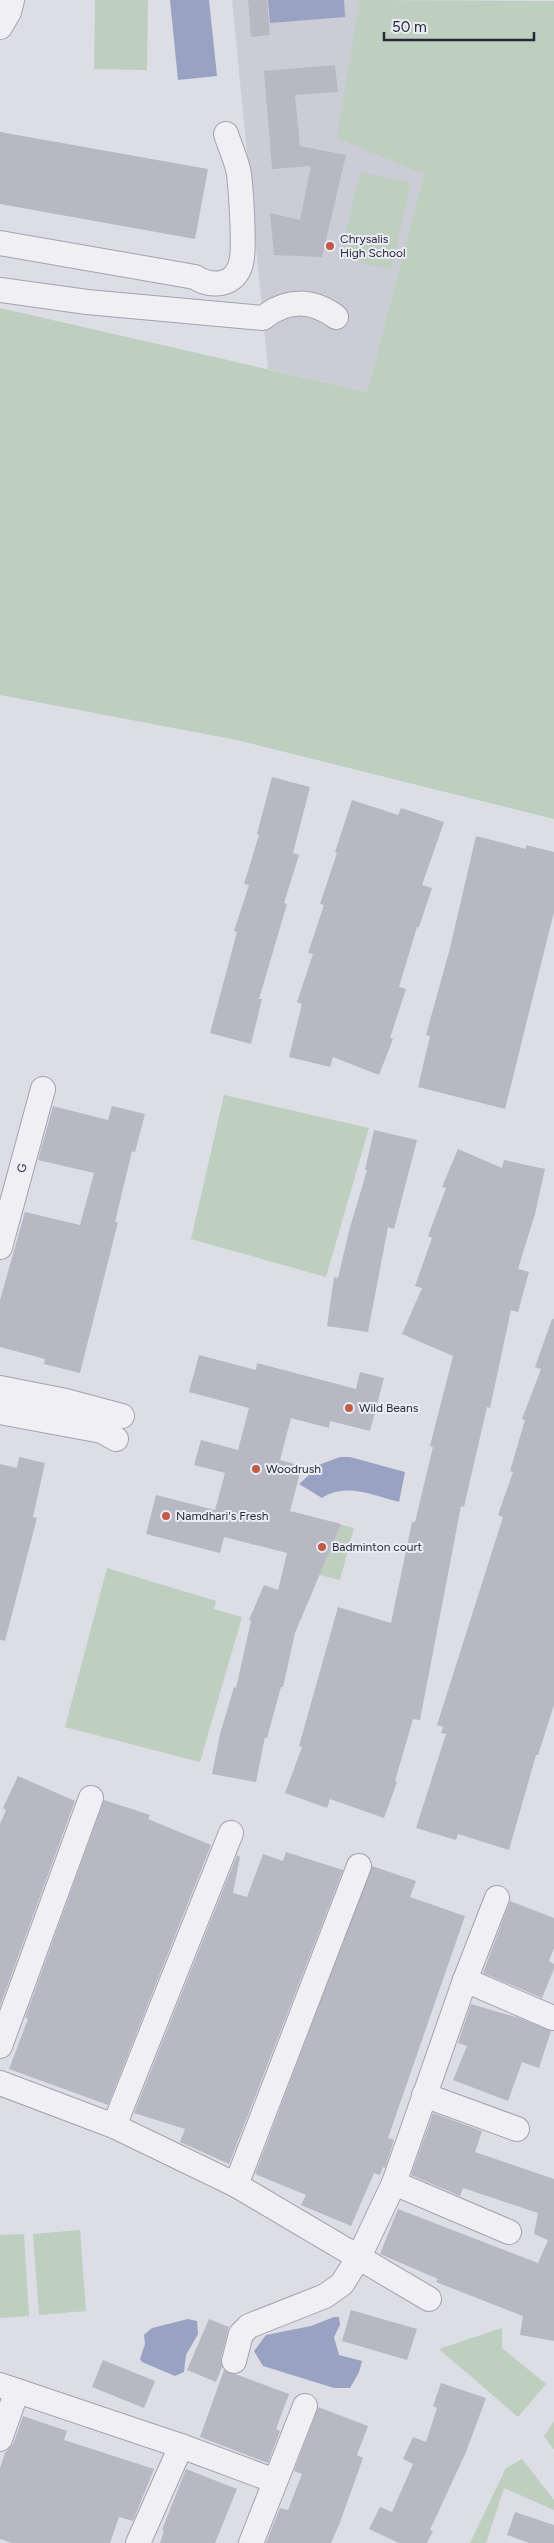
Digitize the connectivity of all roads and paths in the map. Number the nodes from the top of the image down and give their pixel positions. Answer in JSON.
{"nodes":[{"id":1,"x":12,"y":0,"type":"edge"},
{"id":2,"x":0,"y":27,"type":"edge"},
{"id":3,"x":226,"y":134,"type":"dead end"},
{"id":4,"x":0,"y":243,"type":"edge"},
{"id":5,"x":0,"y":290,"type":"edge"},
{"id":6,"x":336,"y":317,"type":"dead end"},
{"id":7,"x":43,"y":1088,"type":"dead end"},
{"id":8,"x":0,"y":1247,"type":"edge"},
{"id":9,"x":0,"y":1388,"type":"edge"},
{"id":10,"x":0,"y":1412,"type":"edge"},
{"id":11,"x":122,"y":1416,"type":"dead end"},
{"id":12,"x":116,"y":1439,"type":"dead end"},
{"id":13,"x":90,"y":1798,"type":"dead end"},
{"id":14,"x":231,"y":1833,"type":"dead end"},
{"id":15,"x":360,"y":1866,"type":"dead end"},
{"id":16,"x":497,"y":1898,"type":"dead end"},
{"id":17,"x":465,"y":1980,"type":"junction"},
{"id":18,"x":553,"y":2018,"type":"edge"},
{"id":19,"x":0,"y":2046,"type":"edge"},
{"id":20,"x":0,"y":2083,"type":"edge"},
{"id":21,"x":424,"y":2095,"type":"junction"},
{"id":22,"x":114,"y":2126,"type":"junction"},
{"id":23,"x":517,"y":2129,"type":"dead end"},
{"id":24,"x":394,"y":2183,"type":"junction"},
{"id":25,"x":236,"y":2185,"type":"junction"},
{"id":26,"x":509,"y":2232,"type":"dead end"},
{"id":27,"x":358,"y":2258,"type":"junction"},
{"id":28,"x":429,"y":2299,"type":"dead end"},
{"id":29,"x":234,"y":2361,"type":"dead end"},
{"id":30,"x":8,"y":2388,"type":"edge"},
{"id":31,"x":305,"y":2406,"type":"dead end"},
{"id":32,"x":0,"y":2439,"type":"edge"},
{"id":33,"x":181,"y":2446,"type":"junction"},
{"id":34,"x":275,"y":2481,"type":"junction"},
{"id":35,"x":138,"y":2543,"type":"edge"},
{"id":36,"x":251,"y":2543,"type":"edge"}],
"edges":[{"from":1,"to":2,"type":"street"},
{"from":3,"to":4,"type":"street"},
{"from":5,"to":6,"type":"street"},
{"from":7,"to":8,"type":"street","name":"G"},
{"from":9,"to":11,"type":"street"},
{"from":10,"to":12,"type":"street"},
{"from":13,"to":19,"type":"street"},
{"from":14,"to":22,"type":"street"},
{"from":15,"to":25,"type":"street"},
{"from":16,"to":17,"type":"street"},
{"from":17,"to":18,"type":"street"},
{"from":17,"to":21,"type":"street"},
{"from":20,"to":22,"type":"street"},
{"from":21,"to":23,"type":"street"},
{"from":21,"to":24,"type":"street"},
{"from":22,"to":25,"type":"street"},
{"from":24,"to":26,"type":"street"},
{"from":24,"to":27,"type":"street"},
{"from":25,"to":27,"type":"street"},
{"from":27,"to":28,"type":"street"},
{"from":27,"to":29,"type":"street"},
{"from":30,"to":32,"type":"street"},
{"from":30,"to":33,"type":"street"},
{"from":31,"to":34,"type":"street"},
{"from":33,"to":34,"type":"street"},
{"from":33,"to":35,"type":"street"},
{"from":34,"to":36,"type":"street"}]}
